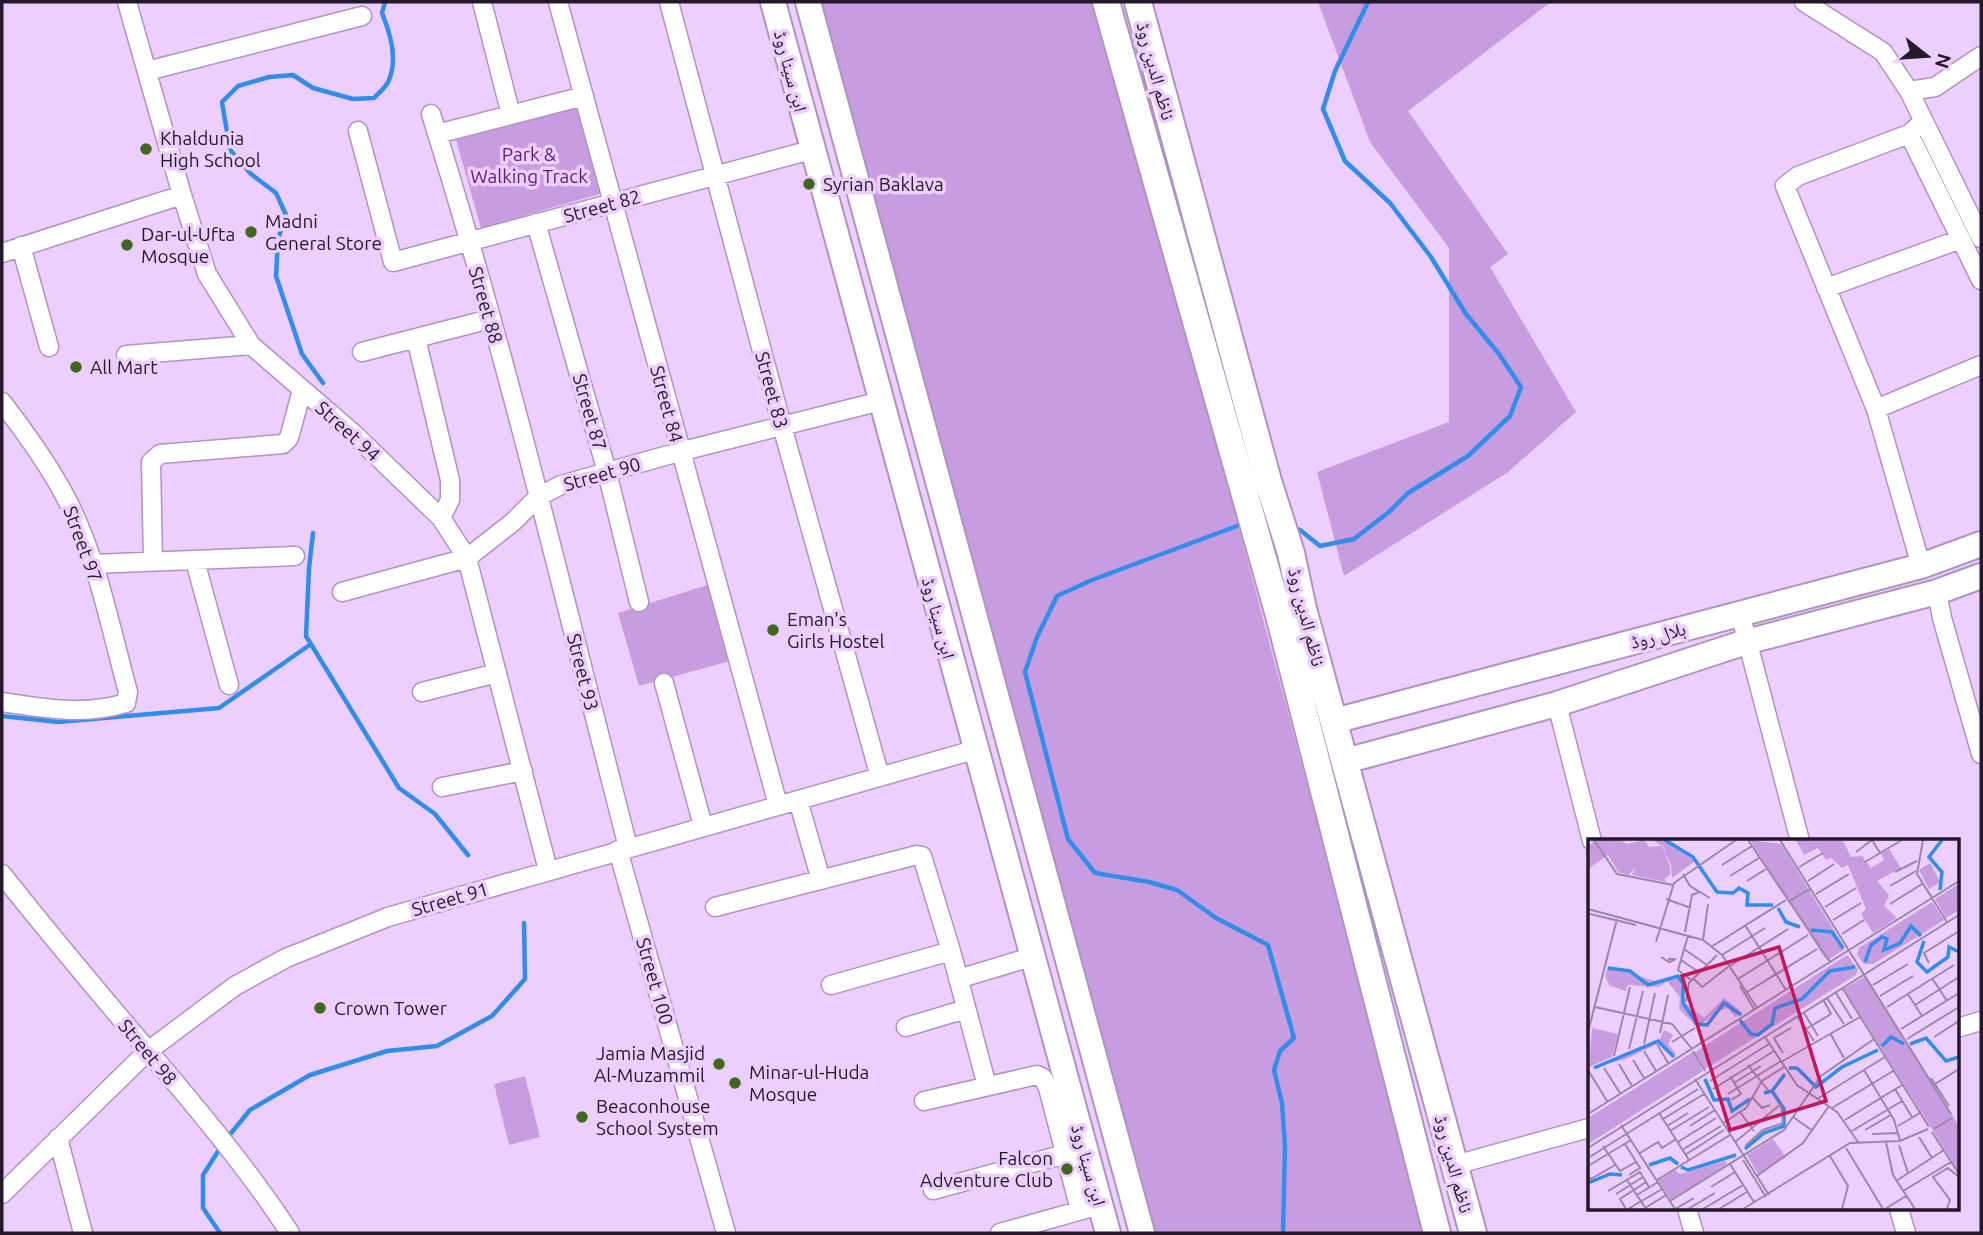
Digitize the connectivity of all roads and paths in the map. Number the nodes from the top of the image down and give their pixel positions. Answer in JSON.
{"nodes":[{"id":1,"x":128,"y":2,"type":"edge"},
{"id":2,"x":482,"y":2,"type":"edge"},
{"id":3,"x":558,"y":2,"type":"edge"},
{"id":4,"x":669,"y":2,"type":"edge"},
{"id":5,"x":1106,"y":2,"type":"edge"},
{"id":6,"x":1138,"y":2,"type":"edge"},
{"id":7,"x":1804,"y":2,"type":"edge"},
{"id":8,"x":810,"y":8,"type":"edge"},
{"id":9,"x":775,"y":12,"type":"edge"},
{"id":10,"x":362,"y":16,"type":"dead end"},
{"id":11,"x":1981,"y":56,"type":"edge"},
{"id":12,"x":147,"y":71,"type":"junction"},
{"id":13,"x":1909,"y":91,"type":"junction"},
{"id":14,"x":584,"y":96,"type":"junction"},
{"id":15,"x":431,"y":114,"type":"dead end"},
{"id":16,"x":511,"y":115,"type":"junction"},
{"id":17,"x":1924,"y":121,"type":"junction"},
{"id":18,"x":358,"y":131,"type":"dead end"},
{"id":19,"x":437,"y":134,"type":"junction"},
{"id":20,"x":1909,"y":134,"type":"junction"},
{"id":21,"x":811,"y":150,"type":"junction"},
{"id":22,"x":714,"y":176,"type":"junction"},
{"id":23,"x":182,"y":195,"type":"junction"},
{"id":24,"x":613,"y":203,"type":"junction"},
{"id":25,"x":1975,"y":206,"type":"edge"},
{"id":26,"x":1951,"y":220,"type":"junction"},
{"id":27,"x":536,"y":223,"type":"junction"},
{"id":28,"x":1981,"y":238,"type":"edge"},
{"id":29,"x":1961,"y":239,"type":"junction"},
{"id":30,"x":468,"y":242,"type":"junction"},
{"id":31,"x":20,"y":246,"type":"junction"},
{"id":32,"x":2,"y":253,"type":"edge"},
{"id":33,"x":1981,"y":280,"type":"edge"},
{"id":34,"x":1826,"y":288,"type":"junction"},
{"id":35,"x":490,"y":319,"type":"junction"},
{"id":36,"x":416,"y":338,"type":"junction"},
{"id":37,"x":251,"y":345,"type":"junction"},
{"id":38,"x":49,"y":347,"type":"dead end"},
{"id":39,"x":362,"y":352,"type":"dead end"},
{"id":40,"x":126,"y":355,"type":"dead end"},
{"id":41,"x":1981,"y":365,"type":"edge"},
{"id":42,"x":302,"y":390,"type":"junction"},
{"id":43,"x":881,"y":401,"type":"junction"},
{"id":44,"x":2,"y":402,"type":"edge"},
{"id":45,"x":1876,"y":409,"type":"junction"},
{"id":46,"x":782,"y":426,"type":"junction"},
{"id":47,"x":680,"y":452,"type":"junction"},
{"id":48,"x":607,"y":472,"type":"junction"},
{"id":49,"x":538,"y":497,"type":"junction"},
{"id":50,"x":441,"y":518,"type":"junction"},
{"id":51,"x":1981,"y":544,"type":"edge"},
{"id":52,"x":295,"y":556,"type":"dead end"},
{"id":53,"x":467,"y":558,"type":"junction"},
{"id":54,"x":153,"y":561,"type":"junction"},
{"id":55,"x":195,"y":561,"type":"junction"},
{"id":56,"x":93,"y":564,"type":"junction"},
{"id":57,"x":1921,"y":566,"type":"junction"},
{"id":58,"x":1981,"y":576,"type":"edge"},
{"id":59,"x":342,"y":592,"type":"dead end"},
{"id":60,"x":1937,"y":592,"type":"junction"},
{"id":61,"x":639,"y":602,"type":"dead end"},
{"id":62,"x":1740,"y":613,"type":"junction"},
{"id":63,"x":1291,"y":614,"type":"junction"},
{"id":64,"x":1746,"y":642,"type":"junction"},
{"id":65,"x":497,"y":673,"type":"junction"},
{"id":66,"x":664,"y":683,"type":"dead end"},
{"id":67,"x":229,"y":685,"type":"dead end"},
{"id":68,"x":422,"y":692,"type":"dead end"},
{"id":69,"x":2,"y":702,"type":"edge"},
{"id":70,"x":1557,"y":704,"type":"junction"},
{"id":71,"x":1334,"y":721,"type":"junction"},
{"id":72,"x":1011,"y":748,"type":"junction"},
{"id":73,"x":975,"y":754,"type":"junction"},
{"id":74,"x":1981,"y":754,"type":"edge"},
{"id":75,"x":1345,"y":761,"type":"junction"},
{"id":76,"x":523,"y":771,"type":"junction"},
{"id":77,"x":880,"y":777,"type":"junction"},
{"id":78,"x":442,"y":787,"type":"dead end"},
{"id":79,"x":798,"y":800,"type":"junction"},
{"id":80,"x":778,"y":805,"type":"junction"},
{"id":81,"x":703,"y":826,"type":"junction"},
{"id":82,"x":1591,"y":839,"type":"edge"},
{"id":83,"x":1799,"y":839,"type":"edge"},
{"id":84,"x":623,"y":849,"type":"junction"},
{"id":85,"x":548,"y":870,"type":"junction"},
{"id":86,"x":2,"y":874,"type":"edge"},
{"id":87,"x":821,"y":880,"type":"junction"},
{"id":88,"x":715,"y":907,"type":"dead end"},
{"id":89,"x":951,"y":951,"type":"junction"},
{"id":90,"x":1031,"y":957,"type":"junction"},
{"id":91,"x":958,"y":979,"type":"junction"},
{"id":92,"x":1405,"y":982,"type":"junction"},
{"id":93,"x":831,"y":985,"type":"dead end"},
{"id":94,"x":1376,"y":989,"type":"junction"},
{"id":95,"x":966,"y":1009,"type":"junction"},
{"id":96,"x":1981,"y":1021,"type":"edge"},
{"id":97,"x":906,"y":1027,"type":"dead end"},
{"id":98,"x":1958,"y":1028,"type":"edge"},
{"id":99,"x":148,"y":1051,"type":"junction"},
{"id":100,"x":987,"y":1086,"type":"junction"},
{"id":101,"x":924,"y":1101,"type":"dead end"},
{"id":102,"x":1588,"y":1128,"type":"edge"},
{"id":103,"x":58,"y":1138,"type":"junction"},
{"id":104,"x":1065,"y":1154,"type":"junction"},
{"id":105,"x":1454,"y":1164,"type":"junction"},
{"id":106,"x":933,"y":1190,"type":"dead end"},
{"id":107,"x":2,"y":1194,"type":"edge"},
{"id":108,"x":1090,"y":1208,"type":"junction"},
{"id":109,"x":1687,"y":1210,"type":"edge"},
{"id":110,"x":1899,"y":1210,"type":"edge"},
{"id":111,"x":83,"y":1233,"type":"edge"},
{"id":112,"x":290,"y":1233,"type":"edge"},
{"id":113,"x":726,"y":1233,"type":"edge"},
{"id":114,"x":1000,"y":1233,"type":"edge"},
{"id":115,"x":1108,"y":1233,"type":"edge"},
{"id":116,"x":1142,"y":1233,"type":"edge"},
{"id":117,"x":1437,"y":1233,"type":"edge"},
{"id":118,"x":1473,"y":1233,"type":"edge"},
{"id":119,"x":1693,"y":1233,"type":"edge"},
{"id":120,"x":1906,"y":1233,"type":"edge"}],
"edges":[{"from":1,"to":12,"type":"street","name":"Street 94"},
{"from":2,"to":16,"type":"street"},
{"from":3,"to":14,"type":"street","name":"Street 84"},
{"from":4,"to":22,"type":"street","name":"Street 83"},
{"from":5,"to":63,"type":"main road","name":"ناظم الدین روڈ"},
{"from":6,"to":63,"type":"main road","name":"ناظم الدین روڈ"},
{"from":7,"to":13,"type":"street"},
{"from":8,"to":9,"type":"main road"},
{"from":8,"to":72,"type":"main road","name":"ابن سینا روڈ"},
{"from":9,"to":21,"type":"main road","name":"ابن سینا روڈ"},
{"from":10,"to":12,"type":"street"},
{"from":11,"to":13,"type":"street"},
{"from":12,"to":23,"type":"street","name":"Street 94"},
{"from":13,"to":17,"type":"street"},
{"from":14,"to":16,"type":"street"},
{"from":14,"to":24,"type":"street","name":"Street 84"},
{"from":15,"to":19,"type":"street","name":"Street 88"},
{"from":16,"to":19,"type":"street"},
{"from":17,"to":20,"type":"street"},
{"from":17,"to":25,"type":"street"},
{"from":18,"to":30,"type":"street","name":"Street 82"},
{"from":19,"to":30,"type":"street","name":"Street 88"},
{"from":20,"to":26,"type":"street"},
{"from":20,"to":34,"type":"street"},
{"from":21,"to":22,"type":"street","name":"Street 82"},
{"from":21,"to":43,"type":"main road","name":"ابن سینا روڈ"},
{"from":22,"to":24,"type":"street","name":"Street 82"},
{"from":22,"to":46,"type":"street","name":"Street 83"},
{"from":23,"to":31,"type":"street"},
{"from":23,"to":37,"type":"street","name":"Street 94"},
{"from":24,"to":27,"type":"street","name":"Street 82"},
{"from":24,"to":47,"type":"street","name":"Street 84"},
{"from":25,"to":26,"type":"street"},
{"from":25,"to":28,"type":"street"},
{"from":26,"to":29,"type":"street"},
{"from":27,"to":30,"type":"street","name":"Street 82"},
{"from":27,"to":48,"type":"street","name":"Street 87"},
{"from":29,"to":33,"type":"street"},
{"from":29,"to":34,"type":"street"},
{"from":30,"to":35,"type":"street","name":"Street 88"},
{"from":31,"to":32,"type":"street"},
{"from":31,"to":38,"type":"street"},
{"from":34,"to":45,"type":"street"},
{"from":35,"to":36,"type":"street"},
{"from":35,"to":49,"type":"street","name":"Street 88"},
{"from":36,"to":39,"type":"street"},
{"from":36,"to":50,"type":"street"},
{"from":37,"to":40,"type":"street"},
{"from":37,"to":42,"type":"street","name":"Street 94"},
{"from":41,"to":45,"type":"street"},
{"from":42,"to":50,"type":"street","name":"Street 94"},
{"from":42,"to":54,"type":"street"},
{"from":43,"to":46,"type":"street","name":"Street 90"},
{"from":43,"to":73,"type":"main road","name":"ابن سینا روڈ"},
{"from":44,"to":56,"type":"street","name":"Street 97"},
{"from":45,"to":57,"type":"street"},
{"from":46,"to":47,"type":"street","name":"Street 90"},
{"from":46,"to":77,"type":"street","name":"Street 83"},
{"from":47,"to":48,"type":"street","name":"Street 90"},
{"from":47,"to":80,"type":"street","name":"Street 84"},
{"from":48,"to":49,"type":"street","name":"Street 90"},
{"from":48,"to":61,"type":"street","name":"Street 87"},
{"from":49,"to":53,"type":"street","name":"Street 90"},
{"from":49,"to":84,"type":"street","name":"Street 93"},
{"from":50,"to":53,"type":"street","name":"Street 94"},
{"from":51,"to":57,"type":"main road","name":"ہلال روڈ"},
{"from":52,"to":55,"type":"street"},
{"from":53,"to":59,"type":"street"},
{"from":53,"to":65,"type":"street","name":"Street 94"},
{"from":54,"to":55,"type":"street"},
{"from":54,"to":56,"type":"street"},
{"from":55,"to":67,"type":"street"},
{"from":56,"to":69,"type":"street","name":"Street 97"},
{"from":57,"to":62,"type":"main road","name":"ہلال روڈ"},
{"from":58,"to":60,"type":"main road","name":"ہلال روڈ"},
{"from":60,"to":64,"type":"main road","name":"ہلال روڈ"},
{"from":60,"to":74,"type":"street"},
{"from":62,"to":64,"type":"street"},
{"from":62,"to":71,"type":"main road","name":"ہلال روڈ"},
{"from":63,"to":71,"type":"main road","name":"ناظم الدین روڈ"},
{"from":63,"to":94,"type":"main road","name":"ناظم الدین روڈ"},
{"from":64,"to":70,"type":"main road","name":"ہلال روڈ"},
{"from":64,"to":83,"type":"street"},
{"from":65,"to":68,"type":"street"},
{"from":65,"to":76,"type":"street","name":"Street 94"},
{"from":66,"to":81,"type":"street"},
{"from":70,"to":75,"type":"main road","name":"ہلال روڈ"},
{"from":70,"to":82,"type":"street"},
{"from":71,"to":75,"type":"main road","name":"ناظم الدین روڈ"},
{"from":72,"to":73,"type":"main road"},
{"from":72,"to":116,"type":"main road","name":"ابن سینا روڈ"},
{"from":73,"to":77,"type":"street","name":"Street 91"},
{"from":73,"to":90,"type":"main road","name":"ابن سینا روڈ"},
{"from":75,"to":92,"type":"main road","name":"ناظم الدین روڈ"},
{"from":76,"to":78,"type":"street"},
{"from":76,"to":85,"type":"street","name":"Street 94"},
{"from":77,"to":79,"type":"street","name":"Street 91"},
{"from":79,"to":80,"type":"street","name":"Street 91"},
{"from":79,"to":87,"type":"street"},
{"from":80,"to":81,"type":"street","name":"Street 91"},
{"from":81,"to":84,"type":"street","name":"Street 91"},
{"from":84,"to":85,"type":"street","name":"Street 91"},
{"from":84,"to":113,"type":"street","name":"Street 100"},
{"from":85,"to":99,"type":"street","name":"Street 91"},
{"from":86,"to":99,"type":"street","name":"Street 98"},
{"from":87,"to":88,"type":"street"},
{"from":87,"to":89,"type":"street"},
{"from":89,"to":91,"type":"street"},
{"from":89,"to":93,"type":"street"},
{"from":90,"to":91,"type":"street"},
{"from":90,"to":108,"type":"main road","name":"ابن سینا روڈ"},
{"from":91,"to":95,"type":"street"},
{"from":92,"to":94,"type":"main road"},
{"from":92,"to":105,"type":"main road","name":"ناظم الدین روڈ"},
{"from":94,"to":117,"type":"main road","name":"ناظم الدین روڈ"},
{"from":95,"to":97,"type":"street"},
{"from":95,"to":100,"type":"street"},
{"from":96,"to":98,"type":"street"},
{"from":99,"to":103,"type":"street","name":"Street 91"},
{"from":99,"to":112,"type":"street","name":"Street 98"},
{"from":100,"to":101,"type":"street"},
{"from":100,"to":104,"type":"street"},
{"from":102,"to":105,"type":"street"},
{"from":103,"to":107,"type":"street","name":"Street 91"},
{"from":103,"to":111,"type":"street"},
{"from":104,"to":106,"type":"street"},
{"from":104,"to":108,"type":"street"},
{"from":105,"to":118,"type":"main road","name":"ناظم الدین روڈ"},
{"from":108,"to":114,"type":"street"},
{"from":108,"to":115,"type":"main road","name":"ابن سینا روڈ"},
{"from":109,"to":119,"type":"street"},
{"from":110,"to":120,"type":"street"}]}
